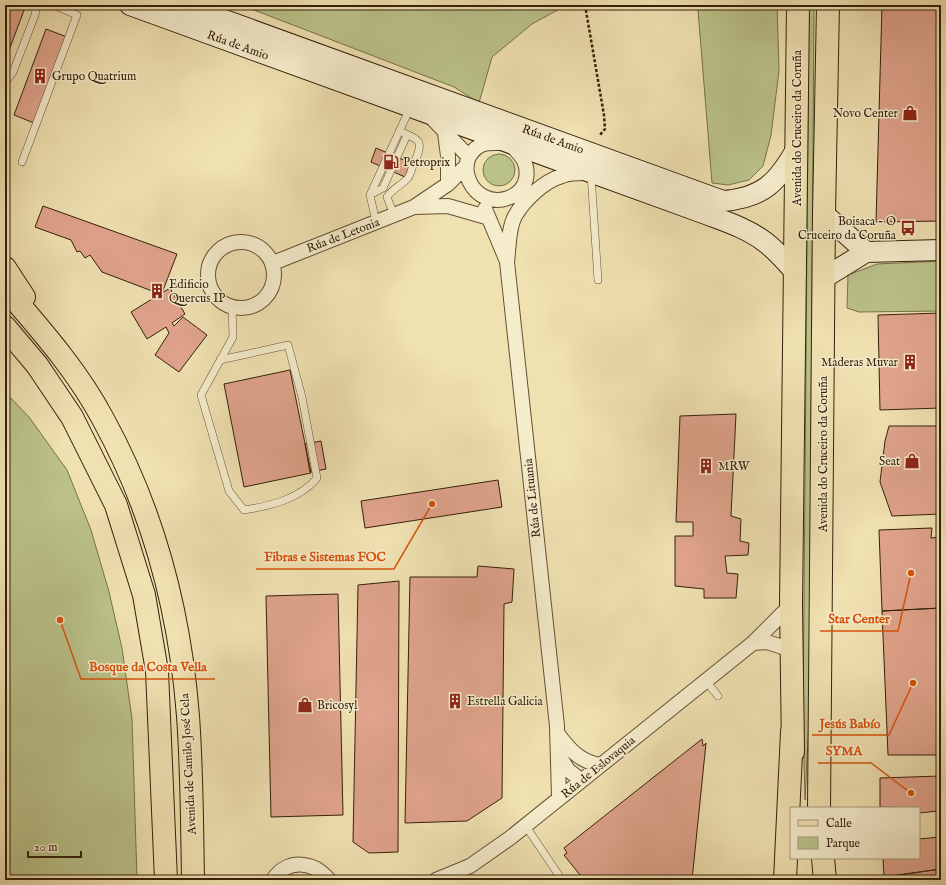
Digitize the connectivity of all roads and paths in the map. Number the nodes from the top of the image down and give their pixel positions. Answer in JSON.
{"nodes":[{"id":1,"x":36,"y":5,"type":"edge"},
{"id":2,"x":54,"y":5,"type":"edge"},
{"id":3,"x":130,"y":5,"type":"edge"},
{"id":4,"x":156,"y":5,"type":"edge"},
{"id":5,"x":183,"y":5,"type":"edge"},
{"id":6,"x":585,"y":5,"type":"edge"},
{"id":7,"x":798,"y":5,"type":"edge"},
{"id":8,"x":828,"y":5,"type":"edge"},
{"id":9,"x":384,"y":78,"type":"junction"},
{"id":10,"x":5,"y":83,"type":"edge"},
{"id":11,"x":347,"y":84,"type":"junction"},
{"id":12,"x":410,"y":108,"type":"junction"},
{"id":13,"x":429,"y":114,"type":"junction"},
{"id":14,"x":399,"y":131,"type":"junction"},
{"id":15,"x":445,"y":133,"type":"junction"},
{"id":16,"x":407,"y":135,"type":"junction"},
{"id":17,"x":509,"y":143,"type":"junction"},
{"id":18,"x":797,"y":148,"type":"junction"},
{"id":19,"x":585,"y":151,"type":"junction"},
{"id":20,"x":468,"y":161,"type":"junction"},
{"id":21,"x":22,"y":162,"type":"dead end"},
{"id":22,"x":591,"y":173,"type":"junction"},
{"id":23,"x":448,"y":184,"type":"junction"},
{"id":24,"x":546,"y":184,"type":"junction"},
{"id":25,"x":517,"y":193,"type":"junction"},
{"id":26,"x":370,"y":195,"type":"junction"},
{"id":27,"x":479,"y":195,"type":"junction"},
{"id":28,"x":723,"y":201,"type":"junction"},
{"id":29,"x":448,"y":206,"type":"junction"},
{"id":30,"x":414,"y":207,"type":"junction"},
{"id":31,"x":824,"y":214,"type":"junction"},
{"id":32,"x":394,"y":215,"type":"junction"},
{"id":33,"x":515,"y":216,"type":"junction"},
{"id":34,"x":486,"y":217,"type":"junction"},
{"id":35,"x":376,"y":222,"type":"junction"},
{"id":36,"x":852,"y":238,"type":"junction"},
{"id":37,"x":941,"y":250,"type":"edge"},
{"id":38,"x":866,"y":252,"type":"junction"},
{"id":39,"x":507,"y":262,"type":"junction"},
{"id":40,"x":848,"y":263,"type":"junction"},
{"id":41,"x":273,"y":264,"type":"junction"},
{"id":42,"x":5,"y":268,"type":"edge"},
{"id":43,"x":796,"y":274,"type":"junction"},
{"id":44,"x":824,"y":278,"type":"junction"},
{"id":45,"x":598,"y":280,"type":"dead end"},
{"id":46,"x":5,"y":288,"type":"edge"},
{"id":47,"x":232,"y":307,"type":"junction"},
{"id":48,"x":5,"y":327,"type":"edge"},
{"id":49,"x":61,"y":353,"type":"junction"},
{"id":50,"x":220,"y":360,"type":"junction"},
{"id":51,"x":791,"y":605,"type":"junction"},
{"id":52,"x":753,"y":644,"type":"junction"},
{"id":53,"x":792,"y":650,"type":"junction"},
{"id":54,"x":706,"y":681,"type":"junction"},
{"id":55,"x":718,"y":696,"type":"dead end"},
{"id":56,"x":792,"y":732,"type":"junction"},
{"id":57,"x":558,"y":733,"type":"junction"},
{"id":58,"x":557,"y":752,"type":"junction"},
{"id":59,"x":600,"y":765,"type":"junction"},
{"id":60,"x":581,"y":780,"type":"junction"},
{"id":61,"x":559,"y":797,"type":"junction"},
{"id":62,"x":794,"y":807,"type":"edge"},
{"id":63,"x":819,"y":807,"type":"edge"},
{"id":64,"x":525,"y":825,"type":"junction"},
{"id":65,"x":795,"y":859,"type":"edge"},
{"id":66,"x":166,"y":880,"type":"edge"},
{"id":67,"x":193,"y":880,"type":"edge"},
{"id":68,"x":273,"y":880,"type":"edge"},
{"id":69,"x":329,"y":880,"type":"edge"},
{"id":70,"x":436,"y":880,"type":"edge"},
{"id":71,"x":562,"y":880,"type":"edge"},
{"id":72,"x":788,"y":880,"type":"edge"}],
"edges":[{"from":1,"to":10,"type":"lane"},
{"from":2,"to":21,"type":"lane"},
{"from":3,"to":11,"type":"street","name":"Rúa de Amio"},
{"from":4,"to":11,"type":"street","name":"Rúa de Amio"},
{"from":5,"to":9,"type":"street","name":"Rúa de Amio"},
{"from":6,"to":19,"type":"path"},
{"from":7,"to":18,"type":"main road","name":"Avenida do Cruceiro da Coruña"},
{"from":8,"to":31,"type":"main road","name":"Avenida do Cruceiro da Coruña"},
{"from":9,"to":17,"type":"street","name":"Rúa de Amio"},
{"from":9,"to":19,"type":"street","name":"Rúa de Amio"},
{"from":11,"to":12,"type":"street","name":"Rúa de Amio"},
{"from":12,"to":13,"type":"street","name":"Rúa de Amio"},
{"from":12,"to":14,"type":"lane"},
{"from":13,"to":15,"type":"street"},
{"from":13,"to":17,"type":"street","name":"Rúa de Amio"},
{"from":14,"to":16,"type":"lane"},
{"from":14,"to":26,"type":"lane"},
{"from":15,"to":20,"type":"street"},
{"from":15,"to":23,"type":"street"},
{"from":16,"to":26,"type":"lane"},
{"from":16,"to":32,"type":"lane"},
{"from":17,"to":20,"type":"street"},
{"from":17,"to":22,"type":"street","name":"Rúa de Amio"},
{"from":17,"to":25,"type":"street"},
{"from":17,"to":28,"type":"street","name":"Rúa de Amio"},
{"from":18,"to":28,"type":"street","name":"Rúa de Amio"},
{"from":18,"to":43,"type":"main road","name":"Avenida do Cruceiro da Coruña"},
{"from":19,"to":28,"type":"street","name":"Rúa de Amio"},
{"from":20,"to":23,"type":"street","name":"Rúa de Letonia"},
{"from":20,"to":27,"type":"street"},
{"from":22,"to":24,"type":"street","name":"Rúa de Lituania"},
{"from":22,"to":43,"type":"street","name":"Rúa de Amio"},
{"from":22,"to":45,"type":"lane"},
{"from":23,"to":30,"type":"street","name":"Rúa de Letonia"},
{"from":24,"to":25,"type":"street"},
{"from":24,"to":33,"type":"street","name":"Rúa de Lituania"},
{"from":25,"to":27,"type":"street"},
{"from":25,"to":33,"type":"street","name":"Rúa de Lituania"},
{"from":26,"to":35,"type":"lane"},
{"from":27,"to":29,"type":"street","name":"Rúa de Letonia"},
{"from":27,"to":34,"type":"street","name":"Rúa de Lituania"},
{"from":29,"to":30,"type":"street","name":"Rúa de Letonia"},
{"from":29,"to":34,"type":"street","name":"Rúa de Letonia"},
{"from":30,"to":32,"type":"street","name":"Rúa de Letonia"},
{"from":31,"to":36,"type":"street"},
{"from":31,"to":44,"type":"main road","name":"Avenida do Cruceiro da Coruña"},
{"from":32,"to":35,"type":"street","name":"Rúa de Letonia"},
{"from":33,"to":39,"type":"street","name":"Rúa de Lituania"},
{"from":34,"to":39,"type":"street","name":"Rúa de Lituania"},
{"from":35,"to":41,"type":"street","name":"Rúa de Letonia"},
{"from":36,"to":38,"type":"street"},
{"from":36,"to":40,"type":"street"},
{"from":37,"to":38,"type":"street"},
{"from":38,"to":40,"type":"street"},
{"from":39,"to":57,"type":"street","name":"Rúa de Lituania"},
{"from":40,"to":44,"type":"street"},
{"from":41,"to":47,"type":"street"},
{"from":41,"to":47,"type":"street"},
{"from":42,"to":49,"type":"main road"},
{"from":43,"to":51,"type":"main road","name":"Avenida do Cruceiro da Coruña"},
{"from":44,"to":63,"type":"main road","name":"Avenida do Cruceiro da Coruña"},
{"from":46,"to":49,"type":"main road","name":"Avenida de Camilo José Cela"},
{"from":47,"to":50,"type":"lane"},
{"from":48,"to":66,"type":"main road"},
{"from":49,"to":67,"type":"main road","name":"Avenida de Camilo José Cela"},
{"from":50,"to":50,"type":"lane"},
{"from":51,"to":52,"type":"street","name":"Rúa de Eslovaquia"},
{"from":51,"to":53,"type":"main road","name":"Avenida do Cruceiro da Coruña"},
{"from":52,"to":53,"type":"street"},
{"from":52,"to":54,"type":"street","name":"Rúa de Eslovaquia"},
{"from":53,"to":56,"type":"main road","name":"Avenida do Cruceiro da Coruña"},
{"from":54,"to":55,"type":"lane"},
{"from":54,"to":59,"type":"street","name":"Rúa de Eslovaquia"},
{"from":56,"to":62,"type":"main road"},
{"from":56,"to":72,"type":"main road"},
{"from":57,"to":58,"type":"street","name":"Rúa de Lituania"},
{"from":57,"to":59,"type":"street","name":"Rúa de Lituania"},
{"from":58,"to":60,"type":"street"},
{"from":58,"to":61,"type":"street","name":"Rúa de Lituania"},
{"from":59,"to":60,"type":"street","name":"Rúa de Eslovaquia"},
{"from":60,"to":61,"type":"street","name":"Rúa de Eslovaquia"},
{"from":61,"to":64,"type":"street","name":"Rúa de Eslovaquia"},
{"from":64,"to":70,"type":"street","name":"Rúa de Eslovaquia"},
{"from":64,"to":71,"type":"lane"},
{"from":65,"to":72,"type":"main road"},
{"from":68,"to":69,"type":"street"}]}
